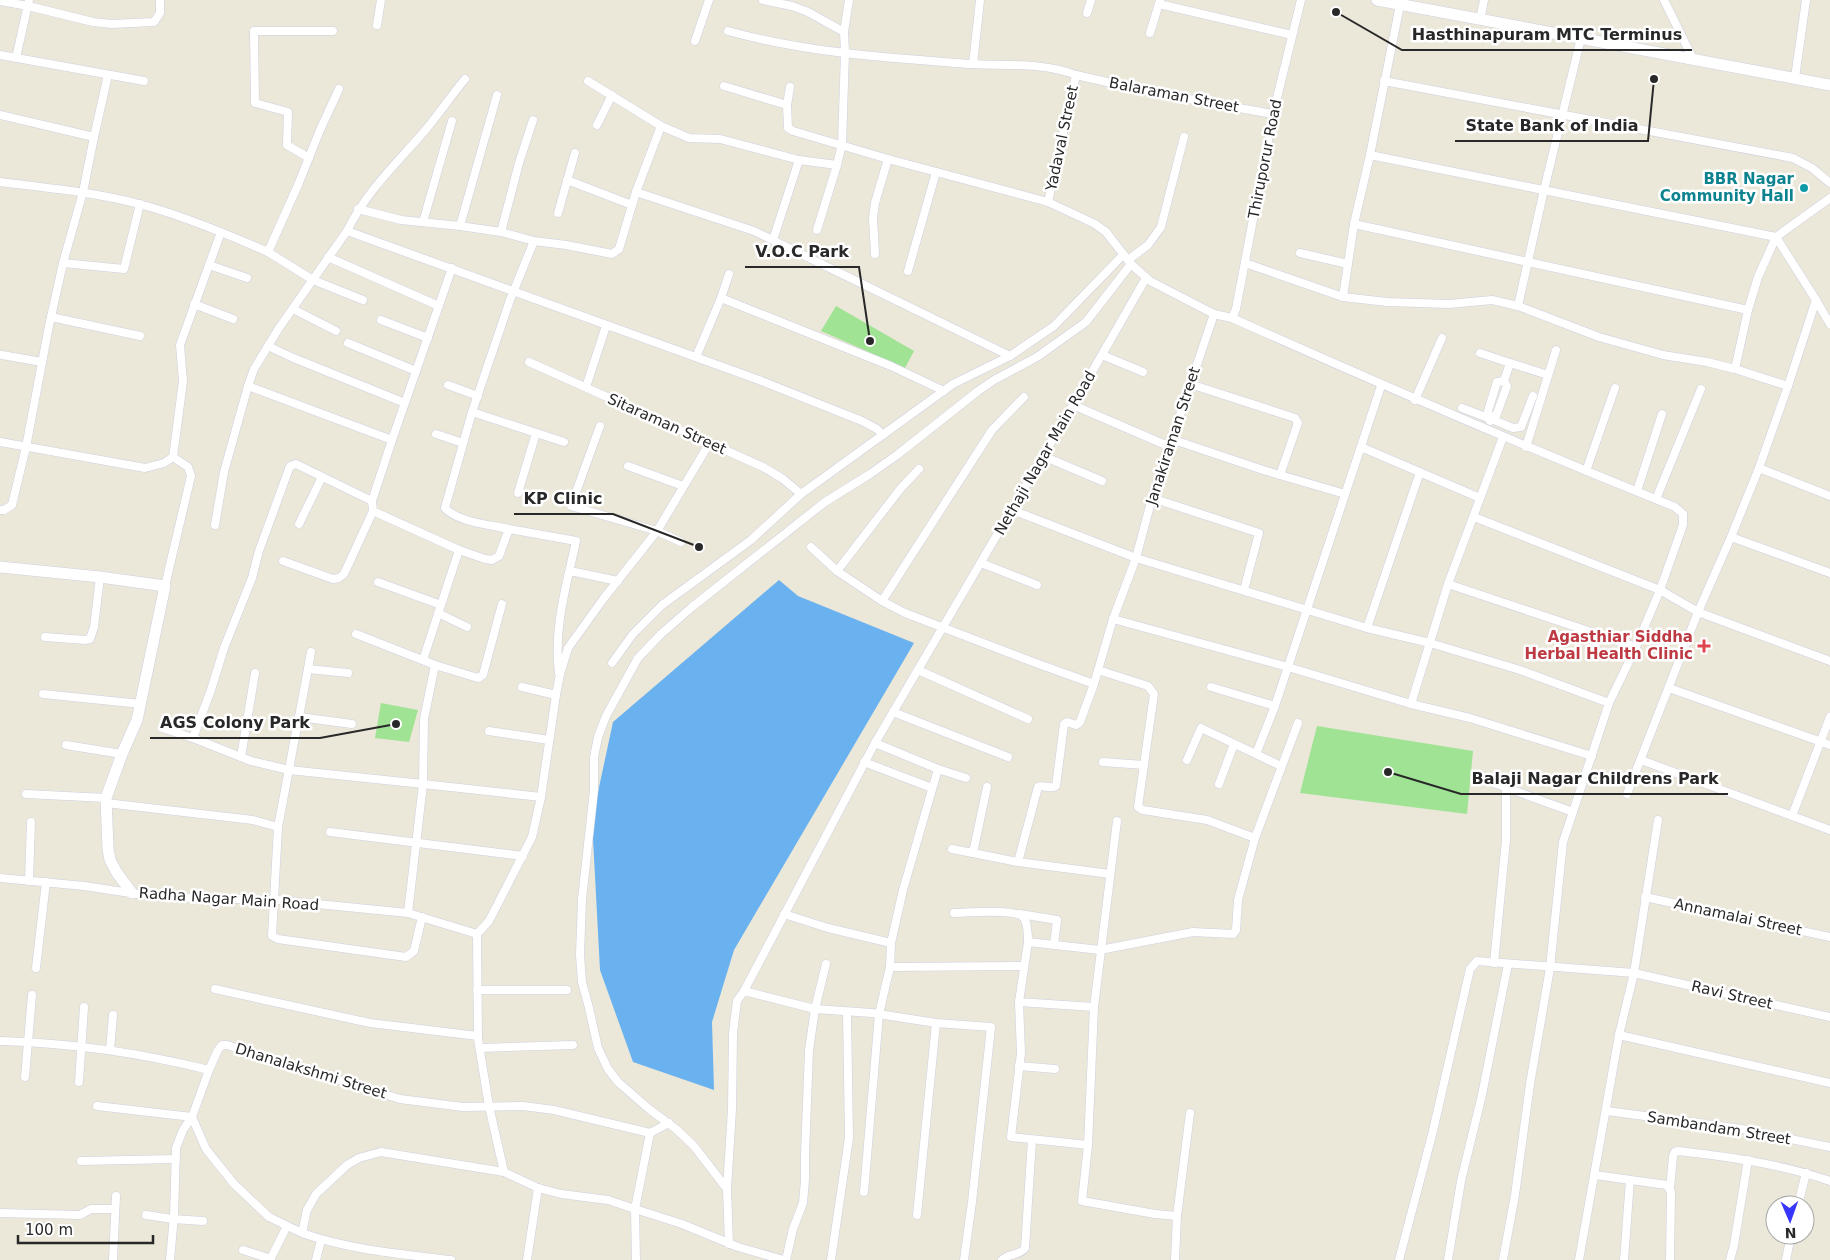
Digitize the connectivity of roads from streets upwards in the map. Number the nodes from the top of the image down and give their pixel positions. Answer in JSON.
{"nodes":[{"id":1,"x":160,"y":0,"type":"edge"},
{"id":2,"x":381,"y":0,"type":"edge"},
{"id":3,"x":709,"y":0,"type":"edge"},
{"id":4,"x":763,"y":0,"type":"edge"},
{"id":5,"x":849,"y":0,"type":"edge"},
{"id":6,"x":980,"y":0,"type":"edge"},
{"id":7,"x":1090,"y":0,"type":"edge"},
{"id":8,"x":1302,"y":0,"type":"edge"},
{"id":9,"x":1377,"y":0,"type":"edge"},
{"id":10,"x":1484,"y":0,"type":"edge"},
{"id":11,"x":1664,"y":0,"type":"edge"},
{"id":12,"x":1806,"y":0,"type":"edge"},
{"id":13,"x":0,"y":1,"type":"edge"},
{"id":14,"x":1160,"y":2,"type":"edge"},
{"id":15,"x":29,"y":3,"type":"edge"},
{"id":16,"x":1400,"y":5,"type":"junction"},
{"id":17,"x":1087,"y":13,"type":"dead end"},
{"id":18,"x":1480,"y":20,"type":"junction"},
{"id":19,"x":377,"y":25,"type":"dead end"},
{"id":20,"x":333,"y":31,"type":"dead end"},
{"id":21,"x":728,"y":31,"type":"dead end"},
{"id":22,"x":844,"y":32,"type":"junction"},
{"id":23,"x":1150,"y":33,"type":"dead end"},
{"id":24,"x":1292,"y":35,"type":"junction"},
{"id":25,"x":1581,"y":38,"type":"junction"},
{"id":26,"x":695,"y":41,"type":"dead end"},
{"id":27,"x":845,"y":53,"type":"junction"},
{"id":28,"x":0,"y":55,"type":"edge"},
{"id":29,"x":16,"y":58,"type":"junction"},
{"id":30,"x":1693,"y":59,"type":"junction"},
{"id":31,"x":973,"y":64,"type":"junction"},
{"id":32,"x":108,"y":75,"type":"junction"},
{"id":33,"x":1076,"y":75,"type":"junction"},
{"id":34,"x":1795,"y":78,"type":"junction"},
{"id":35,"x":464,"y":79,"type":"dead end"},
{"id":36,"x":144,"y":81,"type":"dead end"},
{"id":37,"x":588,"y":81,"type":"dead end"},
{"id":38,"x":1384,"y":81,"type":"junction"},
{"id":39,"x":1830,"y":85,"type":"edge"},
{"id":40,"x":724,"y":86,"type":"dead end"},
{"id":41,"x":790,"y":87,"type":"dead end"},
{"id":42,"x":339,"y":89,"type":"dead end"},
{"id":43,"x":497,"y":94,"type":"dead end"},
{"id":44,"x":612,"y":95,"type":"junction"},
{"id":45,"x":787,"y":105,"type":"junction"},
{"id":46,"x":1272,"y":114,"type":"junction"},
{"id":47,"x":0,"y":115,"type":"edge"},
{"id":48,"x":1562,"y":115,"type":"junction"},
{"id":49,"x":533,"y":120,"type":"dead end"},
{"id":50,"x":452,"y":121,"type":"dead end"},
{"id":51,"x":597,"y":124,"type":"dead end"},
{"id":52,"x":661,"y":126,"type":"junction"},
{"id":53,"x":94,"y":137,"type":"junction"},
{"id":54,"x":1184,"y":137,"type":"dead end"},
{"id":55,"x":842,"y":144,"type":"junction"},
{"id":56,"x":575,"y":153,"type":"dead end"},
{"id":57,"x":1370,"y":155,"type":"junction"},
{"id":58,"x":309,"y":158,"type":"junction"},
{"id":59,"x":888,"y":159,"type":"junction"},
{"id":60,"x":799,"y":160,"type":"junction"},
{"id":61,"x":837,"y":166,"type":"junction"},
{"id":62,"x":936,"y":172,"type":"junction"},
{"id":63,"x":567,"y":180,"type":"junction"},
{"id":64,"x":0,"y":182,"type":"edge"},
{"id":65,"x":1830,"y":183,"type":"edge"},
{"id":66,"x":1544,"y":190,"type":"junction"},
{"id":67,"x":83,"y":192,"type":"junction"},
{"id":68,"x":636,"y":192,"type":"junction"},
{"id":69,"x":1830,"y":198,"type":"edge"},
{"id":70,"x":1048,"y":202,"type":"junction"},
{"id":71,"x":140,"y":204,"type":"junction"},
{"id":72,"x":632,"y":205,"type":"junction"},
{"id":73,"x":358,"y":209,"type":"junction"},
{"id":74,"x":558,"y":213,"type":"dead end"},
{"id":75,"x":423,"y":222,"type":"junction"},
{"id":76,"x":1354,"y":224,"type":"junction"},
{"id":77,"x":460,"y":226,"type":"junction"},
{"id":78,"x":817,"y":230,"type":"dead end"},
{"id":79,"x":347,"y":231,"type":"junction"},
{"id":80,"x":221,"y":232,"type":"junction"},
{"id":81,"x":501,"y":232,"type":"junction"},
{"id":82,"x":1776,"y":238,"type":"junction"},
{"id":83,"x":774,"y":240,"type":"junction"},
{"id":84,"x":534,"y":241,"type":"junction"},
{"id":85,"x":268,"y":252,"type":"junction"},
{"id":86,"x":875,"y":254,"type":"dead end"},
{"id":87,"x":1300,"y":254,"type":"dead end"},
{"id":88,"x":328,"y":257,"type":"junction"},
{"id":89,"x":1127,"y":260,"type":"junction"},
{"id":90,"x":1528,"y":261,"type":"junction"},
{"id":91,"x":63,"y":263,"type":"junction"},
{"id":92,"x":1245,"y":263,"type":"junction"},
{"id":93,"x":1348,"y":264,"type":"junction"},
{"id":94,"x":209,"y":265,"type":"junction"},
{"id":95,"x":452,"y":268,"type":"junction"},
{"id":96,"x":908,"y":271,"type":"dead end"},
{"id":97,"x":729,"y":274,"type":"dead end"},
{"id":98,"x":247,"y":278,"type":"dead end"},
{"id":99,"x":1146,"y":278,"type":"junction"},
{"id":100,"x":313,"y":280,"type":"junction"},
{"id":101,"x":514,"y":291,"type":"junction"},
{"id":102,"x":1343,"y":297,"type":"junction"},
{"id":103,"x":721,"y":298,"type":"junction"},
{"id":104,"x":363,"y":300,"type":"dead end"},
{"id":105,"x":1816,"y":300,"type":"junction"},
{"id":106,"x":194,"y":304,"type":"junction"},
{"id":107,"x":439,"y":306,"type":"junction"},
{"id":108,"x":1518,"y":306,"type":"junction"},
{"id":109,"x":292,"y":309,"type":"junction"},
{"id":110,"x":1748,"y":310,"type":"junction"},
{"id":111,"x":1214,"y":314,"type":"junction"},
{"id":112,"x":51,"y":317,"type":"junction"},
{"id":113,"x":1232,"y":318,"type":"junction"},
{"id":114,"x":233,"y":319,"type":"dead end"},
{"id":115,"x":381,"y":320,"type":"dead end"},
{"id":116,"x":1830,"y":324,"type":"edge"},
{"id":117,"x":606,"y":326,"type":"junction"},
{"id":118,"x":336,"y":331,"type":"dead end"},
{"id":119,"x":140,"y":336,"type":"dead end"},
{"id":120,"x":428,"y":338,"type":"junction"},
{"id":121,"x":1442,"y":338,"type":"dead end"},
{"id":122,"x":348,"y":343,"type":"dead end"},
{"id":123,"x":268,"y":346,"type":"junction"},
{"id":124,"x":1556,"y":350,"type":"dead end"},
{"id":125,"x":1480,"y":353,"type":"dead end"},
{"id":126,"x":2,"y":355,"type":"dead end"},
{"id":127,"x":1102,"y":355,"type":"junction"},
{"id":128,"x":1010,"y":356,"type":"junction"},
{"id":129,"x":696,"y":357,"type":"junction"},
{"id":130,"x":42,"y":362,"type":"junction"},
{"id":131,"x":529,"y":362,"type":"dead end"},
{"id":132,"x":1510,"y":363,"type":"junction"},
{"id":133,"x":1735,"y":369,"type":"junction"},
{"id":134,"x":416,"y":372,"type":"junction"},
{"id":135,"x":1142,"y":372,"type":"dead end"},
{"id":136,"x":1548,"y":375,"type":"junction"},
{"id":137,"x":1190,"y":384,"type":"junction"},
{"id":138,"x":448,"y":385,"type":"dead end"},
{"id":139,"x":248,"y":386,"type":"junction"},
{"id":140,"x":1381,"y":386,"type":"junction"},
{"id":141,"x":1788,"y":386,"type":"junction"},
{"id":142,"x":586,"y":387,"type":"junction"},
{"id":143,"x":1615,"y":388,"type":"dead end"},
{"id":144,"x":1700,"y":389,"type":"dead end"},
{"id":145,"x":944,"y":391,"type":"junction"},
{"id":146,"x":478,"y":396,"type":"junction"},
{"id":147,"x":1533,"y":396,"type":"dead end"},
{"id":148,"x":1024,"y":397,"type":"dead end"},
{"id":149,"x":1415,"y":400,"type":"junction"},
{"id":150,"x":406,"y":403,"type":"junction"},
{"id":151,"x":1074,"y":405,"type":"junction"},
{"id":152,"x":1462,"y":408,"type":"dead end"},
{"id":153,"x":472,"y":412,"type":"junction"},
{"id":154,"x":1662,"y":414,"type":"dead end"},
{"id":155,"x":1491,"y":418,"type":"junction"},
{"id":156,"x":600,"y":426,"type":"dead end"},
{"id":157,"x":1487,"y":430,"type":"junction"},
{"id":158,"x":536,"y":433,"type":"junction"},
{"id":159,"x":436,"y":434,"type":"dead end"},
{"id":160,"x":883,"y":436,"type":"junction"},
{"id":161,"x":1502,"y":437,"type":"junction"},
{"id":162,"x":392,"y":440,"type":"junction"},
{"id":163,"x":0,"y":442,"type":"edge"},
{"id":164,"x":564,"y":442,"type":"dead end"},
{"id":165,"x":463,"y":443,"type":"junction"},
{"id":166,"x":1170,"y":443,"type":"junction"},
{"id":167,"x":709,"y":444,"type":"junction"},
{"id":168,"x":26,"y":446,"type":"junction"},
{"id":169,"x":1361,"y":447,"type":"junction"},
{"id":170,"x":1526,"y":447,"type":"junction"},
{"id":171,"x":1043,"y":456,"type":"junction"},
{"id":172,"x":173,"y":457,"type":"junction"},
{"id":173,"x":628,"y":466,"type":"dead end"},
{"id":174,"x":1759,"y":468,"type":"junction"},
{"id":175,"x":919,"y":469,"type":"dead end"},
{"id":176,"x":1586,"y":471,"type":"junction"},
{"id":177,"x":1420,"y":472,"type":"junction"},
{"id":178,"x":1280,"y":475,"type":"junction"},
{"id":179,"x":322,"y":476,"type":"junction"},
{"id":180,"x":1102,"y":481,"type":"dead end"},
{"id":181,"x":683,"y":486,"type":"junction"},
{"id":182,"x":1637,"y":491,"type":"junction"},
{"id":183,"x":518,"y":494,"type":"dead end"},
{"id":184,"x":800,"y":494,"type":"junction"},
{"id":185,"x":1345,"y":494,"type":"junction"},
{"id":186,"x":1830,"y":496,"type":"edge"},
{"id":187,"x":1152,"y":498,"type":"junction"},
{"id":188,"x":1480,"y":498,"type":"junction"},
{"id":189,"x":1656,"y":499,"type":"junction"},
{"id":190,"x":372,"y":501,"type":"junction"},
{"id":191,"x":0,"y":510,"type":"edge"},
{"id":192,"x":1012,"y":510,"type":"junction"},
{"id":193,"x":373,"y":511,"type":"junction"},
{"id":194,"x":1474,"y":517,"type":"junction"},
{"id":195,"x":299,"y":524,"type":"dead end"},
{"id":196,"x":215,"y":525,"type":"dead end"},
{"id":197,"x":508,"y":529,"type":"junction"},
{"id":198,"x":657,"y":531,"type":"junction"},
{"id":199,"x":1731,"y":537,"type":"junction"},
{"id":200,"x":681,"y":542,"type":"dead end"},
{"id":201,"x":811,"y":547,"type":"dead end"},
{"id":202,"x":458,"y":550,"type":"junction"},
{"id":203,"x":1136,"y":558,"type":"junction"},
{"id":204,"x":283,"y":561,"type":"dead end"},
{"id":205,"x":981,"y":562,"type":"junction"},
{"id":206,"x":0,"y":567,"type":"edge"},
{"id":207,"x":570,"y":571,"type":"junction"},
{"id":208,"x":837,"y":571,"type":"junction"},
{"id":209,"x":1830,"y":573,"type":"edge"},
{"id":210,"x":100,"y":577,"type":"junction"},
{"id":211,"x":618,"y":581,"type":"junction"},
{"id":212,"x":378,"y":582,"type":"dead end"},
{"id":213,"x":1448,"y":584,"type":"junction"},
{"id":214,"x":1037,"y":585,"type":"dead end"},
{"id":215,"x":165,"y":586,"type":"junction"},
{"id":216,"x":1244,"y":590,"type":"junction"},
{"id":217,"x":1660,"y":590,"type":"junction"},
{"id":218,"x":882,"y":601,"type":"junction"},
{"id":219,"x":441,"y":604,"type":"junction"},
{"id":220,"x":502,"y":604,"type":"dead end"},
{"id":221,"x":1307,"y":609,"type":"junction"},
{"id":222,"x":1698,"y":612,"type":"junction"},
{"id":223,"x":438,"y":613,"type":"junction"},
{"id":224,"x":1113,"y":620,"type":"junction"},
{"id":225,"x":467,"y":627,"type":"dead end"},
{"id":226,"x":943,"y":627,"type":"junction"},
{"id":227,"x":1368,"y":628,"type":"junction"},
{"id":228,"x":356,"y":634,"type":"dead end"},
{"id":229,"x":45,"y":637,"type":"dead end"},
{"id":230,"x":1430,"y":643,"type":"junction"},
{"id":231,"x":1636,"y":647,"type":"junction"},
{"id":232,"x":311,"y":652,"type":"dead end"},
{"id":233,"x":423,"y":660,"type":"junction"},
{"id":234,"x":1830,"y":660,"type":"edge"},
{"id":235,"x":612,"y":663,"type":"dead end"},
{"id":236,"x":435,"y":665,"type":"junction"},
{"id":237,"x":1288,"y":667,"type":"junction"},
{"id":238,"x":308,"y":668,"type":"junction"},
{"id":239,"x":918,"y":670,"type":"junction"},
{"id":240,"x":1098,"y":670,"type":"junction"},
{"id":241,"x":348,"y":672,"type":"dead end"},
{"id":242,"x":255,"y":673,"type":"dead end"},
{"id":243,"x":560,"y":674,"type":"junction"},
{"id":244,"x":1094,"y":684,"type":"junction"},
{"id":245,"x":522,"y":687,"type":"dead end"},
{"id":246,"x":1211,"y":687,"type":"dead end"},
{"id":247,"x":1669,"y":688,"type":"junction"},
{"id":248,"x":43,"y":694,"type":"dead end"},
{"id":249,"x":556,"y":695,"type":"junction"},
{"id":250,"x":1609,"y":703,"type":"junction"},
{"id":251,"x":141,"y":704,"type":"junction"},
{"id":252,"x":1411,"y":704,"type":"junction"},
{"id":253,"x":1275,"y":706,"type":"junction"},
{"id":254,"x":893,"y":712,"type":"junction"},
{"id":255,"x":299,"y":716,"type":"junction"},
{"id":256,"x":1830,"y":717,"type":"edge"},
{"id":257,"x":1028,"y":718,"type":"dead end"},
{"id":258,"x":1298,"y":723,"type":"dead end"},
{"id":259,"x":352,"y":724,"type":"dead end"},
{"id":260,"x":162,"y":728,"type":"dead end"},
{"id":261,"x":489,"y":731,"type":"dead end"},
{"id":262,"x":193,"y":738,"type":"junction"},
{"id":263,"x":549,"y":740,"type":"junction"},
{"id":264,"x":1820,"y":742,"type":"junction"},
{"id":265,"x":875,"y":743,"type":"junction"},
{"id":266,"x":1234,"y":744,"type":"junction"},
{"id":267,"x":66,"y":746,"type":"dead end"},
{"id":268,"x":1830,"y":746,"type":"edge"},
{"id":269,"x":122,"y":754,"type":"junction"},
{"id":270,"x":1256,"y":754,"type":"junction"},
{"id":271,"x":1592,"y":756,"type":"junction"},
{"id":272,"x":242,"y":757,"type":"junction"},
{"id":273,"x":1008,"y":757,"type":"dead end"},
{"id":274,"x":1187,"y":760,"type":"dead end"},
{"id":275,"x":1641,"y":760,"type":"junction"},
{"id":276,"x":864,"y":762,"type":"junction"},
{"id":277,"x":1103,"y":762,"type":"dead end"},
{"id":278,"x":1144,"y":765,"type":"junction"},
{"id":279,"x":1281,"y":766,"type":"junction"},
{"id":280,"x":938,"y":769,"type":"junction"},
{"id":281,"x":289,"y":770,"type":"junction"},
{"id":282,"x":1478,"y":777,"type":"dead end"},
{"id":283,"x":966,"y":778,"type":"dead end"},
{"id":284,"x":423,"y":784,"type":"junction"},
{"id":285,"x":1219,"y":784,"type":"dead end"},
{"id":286,"x":987,"y":787,"type":"dead end"},
{"id":287,"x":1506,"y":787,"type":"junction"},
{"id":288,"x":932,"y":788,"type":"junction"},
{"id":289,"x":26,"y":794,"type":"dead end"},
{"id":290,"x":1627,"y":794,"type":"dead end"},
{"id":291,"x":541,"y":798,"type":"junction"},
{"id":292,"x":106,"y":801,"type":"junction"},
{"id":293,"x":1573,"y":812,"type":"junction"},
{"id":294,"x":1792,"y":816,"type":"junction"},
{"id":295,"x":1658,"y":820,"type":"dead end"},
{"id":296,"x":1117,"y":821,"type":"dead end"},
{"id":297,"x":31,"y":822,"type":"dead end"},
{"id":298,"x":278,"y":827,"type":"junction"},
{"id":299,"x":1830,"y":830,"type":"edge"},
{"id":300,"x":330,"y":832,"type":"dead end"},
{"id":301,"x":1255,"y":838,"type":"junction"},
{"id":302,"x":416,"y":843,"type":"junction"},
{"id":303,"x":952,"y":849,"type":"dead end"},
{"id":304,"x":973,"y":853,"type":"junction"},
{"id":305,"x":523,"y":856,"type":"junction"},
{"id":306,"x":1018,"y":862,"type":"junction"},
{"id":307,"x":1110,"y":874,"type":"junction"},
{"id":308,"x":0,"y":878,"type":"edge"},
{"id":309,"x":29,"y":881,"type":"junction"},
{"id":310,"x":46,"y":882,"type":"junction"},
{"id":311,"x":132,"y":894,"type":"junction"},
{"id":312,"x":1645,"y":897,"type":"junction"},
{"id":313,"x":274,"y":900,"type":"junction"},
{"id":314,"x":408,"y":913,"type":"junction"},
{"id":315,"x":954,"y":913,"type":"dead end"},
{"id":316,"x":784,"y":914,"type":"junction"},
{"id":317,"x":1020,"y":914,"type":"junction"},
{"id":318,"x":422,"y":917,"type":"junction"},
{"id":319,"x":477,"y":934,"type":"junction"},
{"id":320,"x":1830,"y":937,"type":"edge"},
{"id":321,"x":1028,"y":942,"type":"junction"},
{"id":322,"x":891,"y":943,"type":"junction"},
{"id":323,"x":1054,"y":945,"type":"junction"},
{"id":324,"x":1100,"y":950,"type":"junction"},
{"id":325,"x":1494,"y":963,"type":"junction"},
{"id":326,"x":826,"y":964,"type":"dead end"},
{"id":327,"x":1508,"y":964,"type":"junction"},
{"id":328,"x":1024,"y":966,"type":"junction"},
{"id":329,"x":890,"y":967,"type":"junction"},
{"id":330,"x":36,"y":968,"type":"dead end"},
{"id":331,"x":1550,"y":968,"type":"junction"},
{"id":332,"x":1634,"y":973,"type":"junction"},
{"id":333,"x":215,"y":989,"type":"dead end"},
{"id":334,"x":477,"y":990,"type":"junction"},
{"id":335,"x":567,"y":990,"type":"dead end"},
{"id":336,"x":744,"y":991,"type":"junction"},
{"id":337,"x":32,"y":995,"type":"dead end"},
{"id":338,"x":1019,"y":1002,"type":"junction"},
{"id":339,"x":84,"y":1007,"type":"dead end"},
{"id":340,"x":1094,"y":1007,"type":"junction"},
{"id":341,"x":815,"y":1009,"type":"junction"},
{"id":342,"x":847,"y":1012,"type":"junction"},
{"id":343,"x":879,"y":1014,"type":"junction"},
{"id":344,"x":113,"y":1015,"type":"dead end"},
{"id":345,"x":1830,"y":1017,"type":"edge"},
{"id":346,"x":936,"y":1023,"type":"junction"},
{"id":347,"x":1619,"y":1035,"type":"junction"},
{"id":348,"x":478,"y":1036,"type":"junction"},
{"id":349,"x":0,"y":1041,"type":"edge"},
{"id":350,"x":28,"y":1042,"type":"junction"},
{"id":351,"x":573,"y":1045,"type":"dead end"},
{"id":352,"x":80,"y":1046,"type":"junction"},
{"id":353,"x":480,"y":1048,"type":"junction"},
{"id":354,"x":110,"y":1050,"type":"junction"},
{"id":355,"x":1019,"y":1066,"type":"junction"},
{"id":356,"x":1055,"y":1069,"type":"dead end"},
{"id":357,"x":209,"y":1070,"type":"junction"},
{"id":358,"x":25,"y":1077,"type":"dead end"},
{"id":359,"x":79,"y":1082,"type":"dead end"},
{"id":360,"x":1830,"y":1083,"type":"edge"},
{"id":361,"x":97,"y":1106,"type":"dead end"},
{"id":362,"x":489,"y":1106,"type":"junction"},
{"id":363,"x":1607,"y":1111,"type":"junction"},
{"id":364,"x":1190,"y":1114,"type":"dead end"},
{"id":365,"x":192,"y":1117,"type":"junction"},
{"id":366,"x":669,"y":1124,"type":"junction"},
{"id":367,"x":650,"y":1133,"type":"junction"},
{"id":368,"x":1032,"y":1140,"type":"junction"},
{"id":369,"x":1088,"y":1146,"type":"junction"},
{"id":370,"x":1830,"y":1147,"type":"edge"},
{"id":371,"x":176,"y":1159,"type":"junction"},
{"id":372,"x":1748,"y":1160,"type":"junction"},
{"id":373,"x":81,"y":1162,"type":"dead end"},
{"id":374,"x":504,"y":1172,"type":"junction"},
{"id":375,"x":1806,"y":1172,"type":"junction"},
{"id":376,"x":1595,"y":1175,"type":"junction"},
{"id":377,"x":1630,"y":1180,"type":"junction"},
{"id":378,"x":1830,"y":1181,"type":"edge"},
{"id":379,"x":538,"y":1188,"type":"junction"},
{"id":380,"x":727,"y":1189,"type":"junction"},
{"id":381,"x":1670,"y":1189,"type":"junction"},
{"id":382,"x":864,"y":1192,"type":"dead end"},
{"id":383,"x":1800,"y":1195,"type":"edge"},
{"id":384,"x":116,"y":1196,"type":"dead end"},
{"id":385,"x":635,"y":1209,"type":"junction"},
{"id":386,"x":115,"y":1210,"type":"junction"},
{"id":387,"x":0,"y":1213,"type":"edge"},
{"id":388,"x":146,"y":1215,"type":"dead end"},
{"id":389,"x":917,"y":1215,"type":"dead end"},
{"id":390,"x":1176,"y":1216,"type":"junction"},
{"id":391,"x":174,"y":1219,"type":"junction"},
{"id":392,"x":203,"y":1221,"type":"dead end"},
{"id":393,"x":288,"y":1226,"type":"junction"},
{"id":394,"x":302,"y":1234,"type":"junction"},
{"id":395,"x":321,"y":1240,"type":"junction"},
{"id":396,"x":729,"y":1244,"type":"junction"},
{"id":397,"x":1790,"y":1245,"type":"edge"},
{"id":398,"x":243,"y":1250,"type":"dead end"},
{"id":399,"x":113,"y":1260,"type":"edge"},
{"id":400,"x":170,"y":1260,"type":"edge"},
{"id":401,"x":270,"y":1260,"type":"edge"},
{"id":402,"x":316,"y":1260,"type":"edge"},
{"id":403,"x":451,"y":1260,"type":"edge"},
{"id":404,"x":527,"y":1260,"type":"edge"},
{"id":405,"x":636,"y":1260,"type":"edge"},
{"id":406,"x":781,"y":1260,"type":"edge"},
{"id":407,"x":831,"y":1260,"type":"edge"},
{"id":408,"x":964,"y":1260,"type":"edge"},
{"id":409,"x":1002,"y":1260,"type":"edge"},
{"id":410,"x":1175,"y":1260,"type":"edge"},
{"id":411,"x":1399,"y":1260,"type":"edge"},
{"id":412,"x":1448,"y":1260,"type":"edge"},
{"id":413,"x":1503,"y":1260,"type":"edge"},
{"id":414,"x":1579,"y":1260,"type":"edge"},
{"id":415,"x":1624,"y":1260,"type":"edge"},
{"id":416,"x":1670,"y":1260,"type":"edge"},
{"id":417,"x":1730,"y":1260,"type":"edge"},
{"id":418,"x":1786,"y":1260,"type":"edge"}],
"edges":[{"from":1,"to":15,"type":"street"},
{"from":2,"to":19,"type":"street"},
{"from":3,"to":26,"type":"street"},
{"from":4,"to":22,"type":"street"},
{"from":5,"to":22,"type":"street"},
{"from":6,"to":31,"type":"street"},
{"from":7,"to":17,"type":"street"},
{"from":8,"to":24,"type":"street","name":"Thiruporur Road"},
{"from":9,"to":16,"type":"street"},
{"from":10,"to":18,"type":"street"},
{"from":11,"to":30,"type":"street"},
{"from":12,"to":34,"type":"street"},
{"from":13,"to":15,"type":"street"},
{"from":14,"to":23,"type":"street"},
{"from":14,"to":24,"type":"street"},
{"from":15,"to":29,"type":"street"},
{"from":16,"to":18,"type":"street"},
{"from":16,"to":38,"type":"street"},
{"from":18,"to":25,"type":"street"},
{"from":20,"to":58,"type":"street"},
{"from":21,"to":27,"type":"street","name":"Yadaval Street"},
{"from":22,"to":27,"type":"street"},
{"from":24,"to":46,"type":"street","name":"Thiruporur Road"},
{"from":25,"to":30,"type":"street"},
{"from":25,"to":48,"type":"street"},
{"from":27,"to":31,"type":"street","name":"Yadaval Street"},
{"from":27,"to":55,"type":"street"},
{"from":28,"to":29,"type":"street"},
{"from":29,"to":32,"type":"street"},
{"from":30,"to":34,"type":"street"},
{"from":31,"to":33,"type":"street","name":"Yadaval Street"},
{"from":32,"to":36,"type":"street"},
{"from":32,"to":53,"type":"street"},
{"from":33,"to":46,"type":"street","name":"Balaraman Street"},
{"from":33,"to":70,"type":"street","name":"Yadaval Street"},
{"from":34,"to":39,"type":"street"},
{"from":35,"to":73,"type":"street"},
{"from":37,"to":44,"type":"street"},
{"from":38,"to":48,"type":"street"},
{"from":38,"to":57,"type":"street"},
{"from":40,"to":45,"type":"street"},
{"from":41,"to":45,"type":"street"},
{"from":42,"to":58,"type":"street"},
{"from":43,"to":77,"type":"street"},
{"from":44,"to":51,"type":"street"},
{"from":44,"to":52,"type":"street"},
{"from":45,"to":55,"type":"street"},
{"from":46,"to":92,"type":"street","name":"Thiruporur Road"},
{"from":47,"to":53,"type":"street"},
{"from":48,"to":65,"type":"street"},
{"from":48,"to":66,"type":"street"},
{"from":49,"to":81,"type":"street"},
{"from":50,"to":75,"type":"street"},
{"from":52,"to":60,"type":"street"},
{"from":52,"to":68,"type":"street"},
{"from":53,"to":67,"type":"street"},
{"from":54,"to":89,"type":"street"},
{"from":55,"to":59,"type":"street"},
{"from":55,"to":61,"type":"street"},
{"from":56,"to":63,"type":"street"},
{"from":57,"to":66,"type":"street"},
{"from":57,"to":76,"type":"street"},
{"from":58,"to":85,"type":"street"},
{"from":59,"to":62,"type":"street"},
{"from":59,"to":86,"type":"street"},
{"from":60,"to":61,"type":"street"},
{"from":60,"to":83,"type":"street"},
{"from":61,"to":78,"type":"street"},
{"from":62,"to":70,"type":"street"},
{"from":62,"to":96,"type":"street"},
{"from":63,"to":72,"type":"street"},
{"from":63,"to":74,"type":"street"},
{"from":64,"to":67,"type":"street"},
{"from":66,"to":82,"type":"street"},
{"from":66,"to":90,"type":"street"},
{"from":67,"to":71,"type":"street"},
{"from":67,"to":91,"type":"street"},
{"from":68,"to":72,"type":"street"},
{"from":68,"to":83,"type":"street"},
{"from":69,"to":82,"type":"street"},
{"from":70,"to":89,"type":"street"},
{"from":71,"to":80,"type":"street"},
{"from":71,"to":91,"type":"street"},
{"from":72,"to":84,"type":"street"},
{"from":73,"to":75,"type":"street"},
{"from":73,"to":79,"type":"street"},
{"from":75,"to":77,"type":"street"},
{"from":76,"to":90,"type":"street"},
{"from":76,"to":93,"type":"street"},
{"from":77,"to":81,"type":"street"},
{"from":79,"to":88,"type":"street"},
{"from":79,"to":95,"type":"street"},
{"from":80,"to":85,"type":"street"},
{"from":80,"to":94,"type":"street"},
{"from":81,"to":84,"type":"street"},
{"from":82,"to":105,"type":"street"},
{"from":82,"to":110,"type":"street"},
{"from":83,"to":128,"type":"street"},
{"from":84,"to":101,"type":"street"},
{"from":85,"to":100,"type":"street"},
{"from":87,"to":93,"type":"street"},
{"from":88,"to":100,"type":"street"},
{"from":88,"to":107,"type":"street"},
{"from":89,"to":99,"type":"street"},
{"from":89,"to":128,"type":"street"},
{"from":89,"to":366,"type":"street"},
{"from":90,"to":108,"type":"street"},
{"from":90,"to":110,"type":"street"},
{"from":91,"to":112,"type":"street"},
{"from":92,"to":102,"type":"street"},
{"from":92,"to":113,"type":"street","name":"Thiruporur Road"},
{"from":93,"to":102,"type":"street"},
{"from":94,"to":98,"type":"street"},
{"from":94,"to":106,"type":"street"},
{"from":95,"to":101,"type":"street"},
{"from":95,"to":107,"type":"street"},
{"from":97,"to":103,"type":"street"},
{"from":99,"to":111,"type":"street"},
{"from":99,"to":127,"type":"street","name":"Nethaji Nagar Main Road"},
{"from":100,"to":104,"type":"street"},
{"from":100,"to":109,"type":"street"},
{"from":101,"to":117,"type":"street"},
{"from":101,"to":146,"type":"street"},
{"from":102,"to":108,"type":"street"},
{"from":103,"to":129,"type":"street"},
{"from":103,"to":145,"type":"street"},
{"from":105,"to":116,"type":"street"},
{"from":105,"to":141,"type":"street"},
{"from":106,"to":114,"type":"street"},
{"from":106,"to":172,"type":"street"},
{"from":107,"to":120,"type":"street"},
{"from":108,"to":133,"type":"street"},
{"from":109,"to":118,"type":"street"},
{"from":109,"to":123,"type":"street"},
{"from":110,"to":133,"type":"street"},
{"from":111,"to":113,"type":"street"},
{"from":111,"to":137,"type":"street","name":"Janakiraman Street"},
{"from":112,"to":119,"type":"street"},
{"from":112,"to":130,"type":"street"},
{"from":113,"to":140,"type":"street"},
{"from":115,"to":120,"type":"street"},
{"from":117,"to":129,"type":"street"},
{"from":117,"to":142,"type":"street"},
{"from":120,"to":134,"type":"street"},
{"from":121,"to":149,"type":"street"},
{"from":122,"to":134,"type":"street"},
{"from":123,"to":139,"type":"street"},
{"from":123,"to":150,"type":"street"},
{"from":124,"to":136,"type":"street"},
{"from":125,"to":132,"type":"street"},
{"from":126,"to":130,"type":"street"},
{"from":127,"to":135,"type":"street"},
{"from":127,"to":151,"type":"street","name":"Nethaji Nagar Main Road"},
{"from":128,"to":145,"type":"street"},
{"from":129,"to":160,"type":"street"},
{"from":130,"to":168,"type":"street"},
{"from":131,"to":142,"type":"street","name":"Sitaraman Street"},
{"from":132,"to":136,"type":"street"},
{"from":132,"to":155,"type":"street"},
{"from":133,"to":141,"type":"street"},
{"from":134,"to":150,"type":"street"},
{"from":136,"to":170,"type":"street"},
{"from":137,"to":166,"type":"street","name":"Janakiraman Street"},
{"from":137,"to":178,"type":"street"},
{"from":138,"to":146,"type":"street"},
{"from":139,"to":162,"type":"street"},
{"from":139,"to":196,"type":"street"},
{"from":140,"to":149,"type":"street"},
{"from":140,"to":169,"type":"street"},
{"from":141,"to":174,"type":"street"},
{"from":142,"to":167,"type":"street","name":"Sitaraman Street"},
{"from":143,"to":176,"type":"street"},
{"from":144,"to":189,"type":"street"},
{"from":145,"to":160,"type":"street"},
{"from":146,"to":153,"type":"street"},
{"from":147,"to":155,"type":"street"},
{"from":148,"to":218,"type":"street"},
{"from":149,"to":157,"type":"street"},
{"from":150,"to":162,"type":"street"},
{"from":151,"to":166,"type":"street"},
{"from":151,"to":171,"type":"street","name":"Nethaji Nagar Main Road"},
{"from":152,"to":155,"type":"street"},
{"from":153,"to":158,"type":"street"},
{"from":153,"to":165,"type":"street"},
{"from":154,"to":182,"type":"street"},
{"from":155,"to":157,"type":"street"},
{"from":156,"to":198,"type":"street"},
{"from":157,"to":161,"type":"street"},
{"from":158,"to":164,"type":"street"},
{"from":158,"to":183,"type":"street"},
{"from":159,"to":165,"type":"street"},
{"from":160,"to":184,"type":"street"},
{"from":161,"to":170,"type":"street"},
{"from":161,"to":188,"type":"street"},
{"from":162,"to":190,"type":"street"},
{"from":163,"to":168,"type":"street"},
{"from":165,"to":197,"type":"street"},
{"from":166,"to":178,"type":"street"},
{"from":166,"to":187,"type":"street","name":"Janakiraman Street"},
{"from":167,"to":181,"type":"street"},
{"from":167,"to":184,"type":"street","name":"Sitaraman Street"},
{"from":168,"to":172,"type":"street"},
{"from":168,"to":191,"type":"street"},
{"from":169,"to":177,"type":"street"},
{"from":169,"to":185,"type":"street"},
{"from":170,"to":176,"type":"street"},
{"from":171,"to":180,"type":"street"},
{"from":171,"to":192,"type":"street","name":"Nethaji Nagar Main Road"},
{"from":172,"to":215,"type":"street"},
{"from":173,"to":181,"type":"street"},
{"from":174,"to":186,"type":"street"},
{"from":174,"to":199,"type":"street"},
{"from":175,"to":208,"type":"street"},
{"from":176,"to":182,"type":"street"},
{"from":177,"to":188,"type":"street"},
{"from":177,"to":227,"type":"street"},
{"from":178,"to":185,"type":"street"},
{"from":179,"to":190,"type":"street"},
{"from":179,"to":195,"type":"street"},
{"from":179,"to":262,"type":"street"},
{"from":181,"to":198,"type":"street"},
{"from":182,"to":189,"type":"street"},
{"from":184,"to":235,"type":"street"},
{"from":185,"to":221,"type":"street"},
{"from":187,"to":203,"type":"street","name":"Janakiraman Street"},
{"from":187,"to":216,"type":"street"},
{"from":188,"to":194,"type":"street"},
{"from":189,"to":217,"type":"street"},
{"from":190,"to":193,"type":"street"},
{"from":192,"to":203,"type":"street"},
{"from":192,"to":205,"type":"street","name":"Nethaji Nagar Main Road"},
{"from":193,"to":202,"type":"street"},
{"from":193,"to":204,"type":"street"},
{"from":194,"to":213,"type":"street"},
{"from":194,"to":217,"type":"street"},
{"from":197,"to":202,"type":"street"},
{"from":197,"to":207,"type":"street"},
{"from":198,"to":200,"type":"street"},
{"from":198,"to":211,"type":"street"},
{"from":199,"to":209,"type":"street"},
{"from":199,"to":222,"type":"street"},
{"from":201,"to":208,"type":"street"},
{"from":202,"to":219,"type":"street"},
{"from":203,"to":216,"type":"street"},
{"from":203,"to":224,"type":"street","name":"Janakiraman Street"},
{"from":205,"to":214,"type":"street"},
{"from":205,"to":226,"type":"street","name":"Nethaji Nagar Main Road"},
{"from":206,"to":210,"type":"street"},
{"from":207,"to":211,"type":"street"},
{"from":207,"to":243,"type":"street"},
{"from":208,"to":218,"type":"street"},
{"from":210,"to":215,"type":"street"},
{"from":210,"to":229,"type":"street"},
{"from":211,"to":243,"type":"street"},
{"from":212,"to":219,"type":"street"},
{"from":213,"to":230,"type":"street"},
{"from":213,"to":231,"type":"street"},
{"from":215,"to":251,"type":"street"},
{"from":216,"to":221,"type":"street"},
{"from":217,"to":222,"type":"street"},
{"from":217,"to":231,"type":"street"},
{"from":218,"to":226,"type":"street"},
{"from":219,"to":223,"type":"street"},
{"from":220,"to":236,"type":"street"},
{"from":221,"to":227,"type":"street"},
{"from":221,"to":237,"type":"street"},
{"from":222,"to":234,"type":"street"},
{"from":222,"to":247,"type":"street"},
{"from":223,"to":225,"type":"street"},
{"from":223,"to":233,"type":"street"},
{"from":224,"to":237,"type":"street"},
{"from":224,"to":240,"type":"street","name":"Janakiraman Street"},
{"from":226,"to":239,"type":"street","name":"Nethaji Nagar Main Road"},
{"from":226,"to":244,"type":"street"},
{"from":227,"to":230,"type":"street"},
{"from":228,"to":233,"type":"street"},
{"from":230,"to":250,"type":"street"},
{"from":230,"to":252,"type":"street"},
{"from":231,"to":250,"type":"street"},
{"from":232,"to":238,"type":"street"},
{"from":233,"to":236,"type":"street"},
{"from":236,"to":284,"type":"street"},
{"from":237,"to":252,"type":"street"},
{"from":237,"to":253,"type":"street"},
{"from":238,"to":241,"type":"street"},
{"from":238,"to":255,"type":"street"},
{"from":239,"to":254,"type":"street","name":"Nethaji Nagar Main Road"},
{"from":239,"to":257,"type":"street"},
{"from":240,"to":244,"type":"street","name":"Janakiraman Street"},
{"from":240,"to":278,"type":"street"},
{"from":242,"to":272,"type":"street"},
{"from":243,"to":249,"type":"street"},
{"from":244,"to":306,"type":"street","name":"Janakiraman Street"},
{"from":245,"to":249,"type":"street"},
{"from":246,"to":253,"type":"street"},
{"from":247,"to":264,"type":"street"},
{"from":247,"to":275,"type":"street"},
{"from":248,"to":251,"type":"street"},
{"from":249,"to":263,"type":"street"},
{"from":250,"to":271,"type":"street"},
{"from":251,"to":269,"type":"street"},
{"from":252,"to":271,"type":"street"},
{"from":253,"to":270,"type":"street"},
{"from":254,"to":265,"type":"street","name":"Nethaji Nagar Main Road"},
{"from":254,"to":273,"type":"street"},
{"from":255,"to":259,"type":"street"},
{"from":255,"to":281,"type":"street"},
{"from":256,"to":264,"type":"street"},
{"from":258,"to":279,"type":"street"},
{"from":260,"to":262,"type":"street"},
{"from":261,"to":263,"type":"street"},
{"from":262,"to":272,"type":"street"},
{"from":263,"to":291,"type":"street"},
{"from":264,"to":268,"type":"street"},
{"from":264,"to":294,"type":"street"},
{"from":265,"to":276,"type":"street","name":"Nethaji Nagar Main Road"},
{"from":265,"to":280,"type":"street"},
{"from":266,"to":270,"type":"street"},
{"from":266,"to":274,"type":"street"},
{"from":266,"to":285,"type":"street"},
{"from":267,"to":269,"type":"street"},
{"from":269,"to":292,"type":"street"},
{"from":270,"to":279,"type":"street"},
{"from":271,"to":293,"type":"street"},
{"from":272,"to":281,"type":"street"},
{"from":275,"to":290,"type":"street"},
{"from":275,"to":294,"type":"street"},
{"from":276,"to":288,"type":"street"},
{"from":276,"to":316,"type":"street","name":"Nethaji Nagar Main Road"},
{"from":277,"to":278,"type":"street"},
{"from":278,"to":301,"type":"street"},
{"from":279,"to":301,"type":"street"},
{"from":280,"to":283,"type":"street"},
{"from":280,"to":288,"type":"street"},
{"from":281,"to":284,"type":"street"},
{"from":281,"to":298,"type":"street"},
{"from":282,"to":287,"type":"street"},
{"from":284,"to":291,"type":"street"},
{"from":284,"to":302,"type":"street"},
{"from":286,"to":304,"type":"street"},
{"from":287,"to":293,"type":"street"},
{"from":287,"to":325,"type":"street"},
{"from":288,"to":322,"type":"street"},
{"from":289,"to":292,"type":"street"},
{"from":291,"to":305,"type":"street"},
{"from":292,"to":298,"type":"street"},
{"from":292,"to":311,"type":"street"},
{"from":293,"to":331,"type":"street"},
{"from":294,"to":299,"type":"street"},
{"from":295,"to":312,"type":"street"},
{"from":296,"to":307,"type":"street"},
{"from":297,"to":309,"type":"street"},
{"from":298,"to":313,"type":"street"},
{"from":300,"to":302,"type":"street"},
{"from":301,"to":324,"type":"street"},
{"from":302,"to":305,"type":"street"},
{"from":302,"to":314,"type":"street"},
{"from":303,"to":304,"type":"street"},
{"from":304,"to":306,"type":"street"},
{"from":305,"to":319,"type":"street"},
{"from":306,"to":307,"type":"street"},
{"from":307,"to":324,"type":"street"},
{"from":308,"to":309,"type":"street","name":"Radha Nagar Main Road"},
{"from":309,"to":310,"type":"street","name":"Radha Nagar Main Road"},
{"from":310,"to":311,"type":"street","name":"Radha Nagar Main Road"},
{"from":310,"to":330,"type":"street"},
{"from":311,"to":313,"type":"street","name":"Radha Nagar Main Road"},
{"from":312,"to":320,"type":"street","name":"Annamalai Street"},
{"from":312,"to":332,"type":"street"},
{"from":313,"to":314,"type":"street","name":"Radha Nagar Main Road"},
{"from":313,"to":318,"type":"street"},
{"from":314,"to":318,"type":"street","name":"Radha Nagar Main Road"},
{"from":315,"to":317,"type":"street"},
{"from":316,"to":322,"type":"street"},
{"from":316,"to":336,"type":"street","name":"Nethaji Nagar Main Road"},
{"from":317,"to":321,"type":"street"},
{"from":317,"to":323,"type":"street"},
{"from":318,"to":319,"type":"street","name":"Radha Nagar Main Road"},
{"from":319,"to":334,"type":"street"},
{"from":321,"to":323,"type":"street"},
{"from":321,"to":328,"type":"street"},
{"from":322,"to":329,"type":"street"},
{"from":323,"to":324,"type":"street"},
{"from":324,"to":340,"type":"street"},
{"from":325,"to":327,"type":"street","name":"Ravi Street"},
{"from":325,"to":411,"type":"street","name":"Ravi Street"},
{"from":326,"to":341,"type":"street"},
{"from":327,"to":331,"type":"street","name":"Ravi Street"},
{"from":327,"to":412,"type":"street"},
{"from":328,"to":329,"type":"street"},
{"from":328,"to":338,"type":"street"},
{"from":329,"to":343,"type":"street"},
{"from":331,"to":332,"type":"street","name":"Ravi Street"},
{"from":331,"to":413,"type":"street"},
{"from":332,"to":345,"type":"street","name":"Ravi Street"},
{"from":332,"to":347,"type":"street"},
{"from":333,"to":348,"type":"street"},
{"from":334,"to":335,"type":"street"},
{"from":334,"to":348,"type":"street"},
{"from":336,"to":341,"type":"street"},
{"from":336,"to":380,"type":"street","name":"Nethaji Nagar Main Road"},
{"from":337,"to":350,"type":"street"},
{"from":338,"to":340,"type":"street"},
{"from":338,"to":355,"type":"street"},
{"from":339,"to":352,"type":"street"},
{"from":340,"to":369,"type":"street"},
{"from":341,"to":342,"type":"street"},
{"from":341,"to":406,"type":"street"},
{"from":342,"to":343,"type":"street"},
{"from":342,"to":407,"type":"street"},
{"from":343,"to":346,"type":"street"},
{"from":343,"to":382,"type":"street"},
{"from":344,"to":354,"type":"street"},
{"from":346,"to":389,"type":"street"},
{"from":346,"to":408,"type":"street"},
{"from":347,"to":360,"type":"street"},
{"from":347,"to":363,"type":"street"},
{"from":348,"to":353,"type":"street"},
{"from":349,"to":350,"type":"street"},
{"from":350,"to":352,"type":"street"},
{"from":350,"to":358,"type":"street"},
{"from":351,"to":353,"type":"street"},
{"from":352,"to":354,"type":"street"},
{"from":352,"to":359,"type":"street"},
{"from":353,"to":362,"type":"street"},
{"from":354,"to":357,"type":"street"},
{"from":355,"to":356,"type":"street"},
{"from":355,"to":368,"type":"street"},
{"from":357,"to":362,"type":"street","name":"Dhanalakshmi Street"},
{"from":357,"to":365,"type":"street","name":"Dhanalakshmi Street"},
{"from":361,"to":365,"type":"street"},
{"from":362,"to":367,"type":"street","name":"Dhanalakshmi Street"},
{"from":362,"to":374,"type":"street"},
{"from":363,"to":370,"type":"street","name":"Sambandam Street"},
{"from":363,"to":376,"type":"street"},
{"from":364,"to":390,"type":"street"},
{"from":365,"to":371,"type":"street","name":"Dhanalakshmi Street"},
{"from":365,"to":393,"type":"street"},
{"from":366,"to":367,"type":"street"},
{"from":366,"to":380,"type":"street"},
{"from":367,"to":385,"type":"street"},
{"from":368,"to":369,"type":"street"},
{"from":368,"to":409,"type":"street"},
{"from":369,"to":390,"type":"street"},
{"from":371,"to":373,"type":"street"},
{"from":371,"to":391,"type":"street","name":"Dhanalakshmi Street"},
{"from":372,"to":375,"type":"street"},
{"from":372,"to":381,"type":"street"},
{"from":372,"to":417,"type":"street"},
{"from":374,"to":379,"type":"street"},
{"from":374,"to":394,"type":"street"},
{"from":375,"to":378,"type":"street"},
{"from":375,"to":383,"type":"street"},
{"from":376,"to":377,"type":"street"},
{"from":376,"to":414,"type":"street"},
{"from":377,"to":381,"type":"street"},
{"from":377,"to":415,"type":"street"},
{"from":379,"to":385,"type":"street"},
{"from":379,"to":404,"type":"street"},
{"from":380,"to":396,"type":"street","name":"Nethaji Nagar Main Road"},
{"from":381,"to":416,"type":"street"},
{"from":384,"to":386,"type":"street"},
{"from":385,"to":396,"type":"street"},
{"from":385,"to":405,"type":"street"},
{"from":386,"to":387,"type":"street"},
{"from":386,"to":399,"type":"street"},
{"from":388,"to":391,"type":"street"},
{"from":390,"to":410,"type":"street"},
{"from":391,"to":392,"type":"street"},
{"from":391,"to":400,"type":"street","name":"Dhanalakshmi Street"},
{"from":393,"to":394,"type":"street"},
{"from":393,"to":401,"type":"street"},
{"from":394,"to":395,"type":"street"},
{"from":395,"to":402,"type":"street"},
{"from":395,"to":403,"type":"street"},
{"from":396,"to":406,"type":"street"},
{"from":397,"to":418,"type":"street"},
{"from":398,"to":401,"type":"street"}]}
